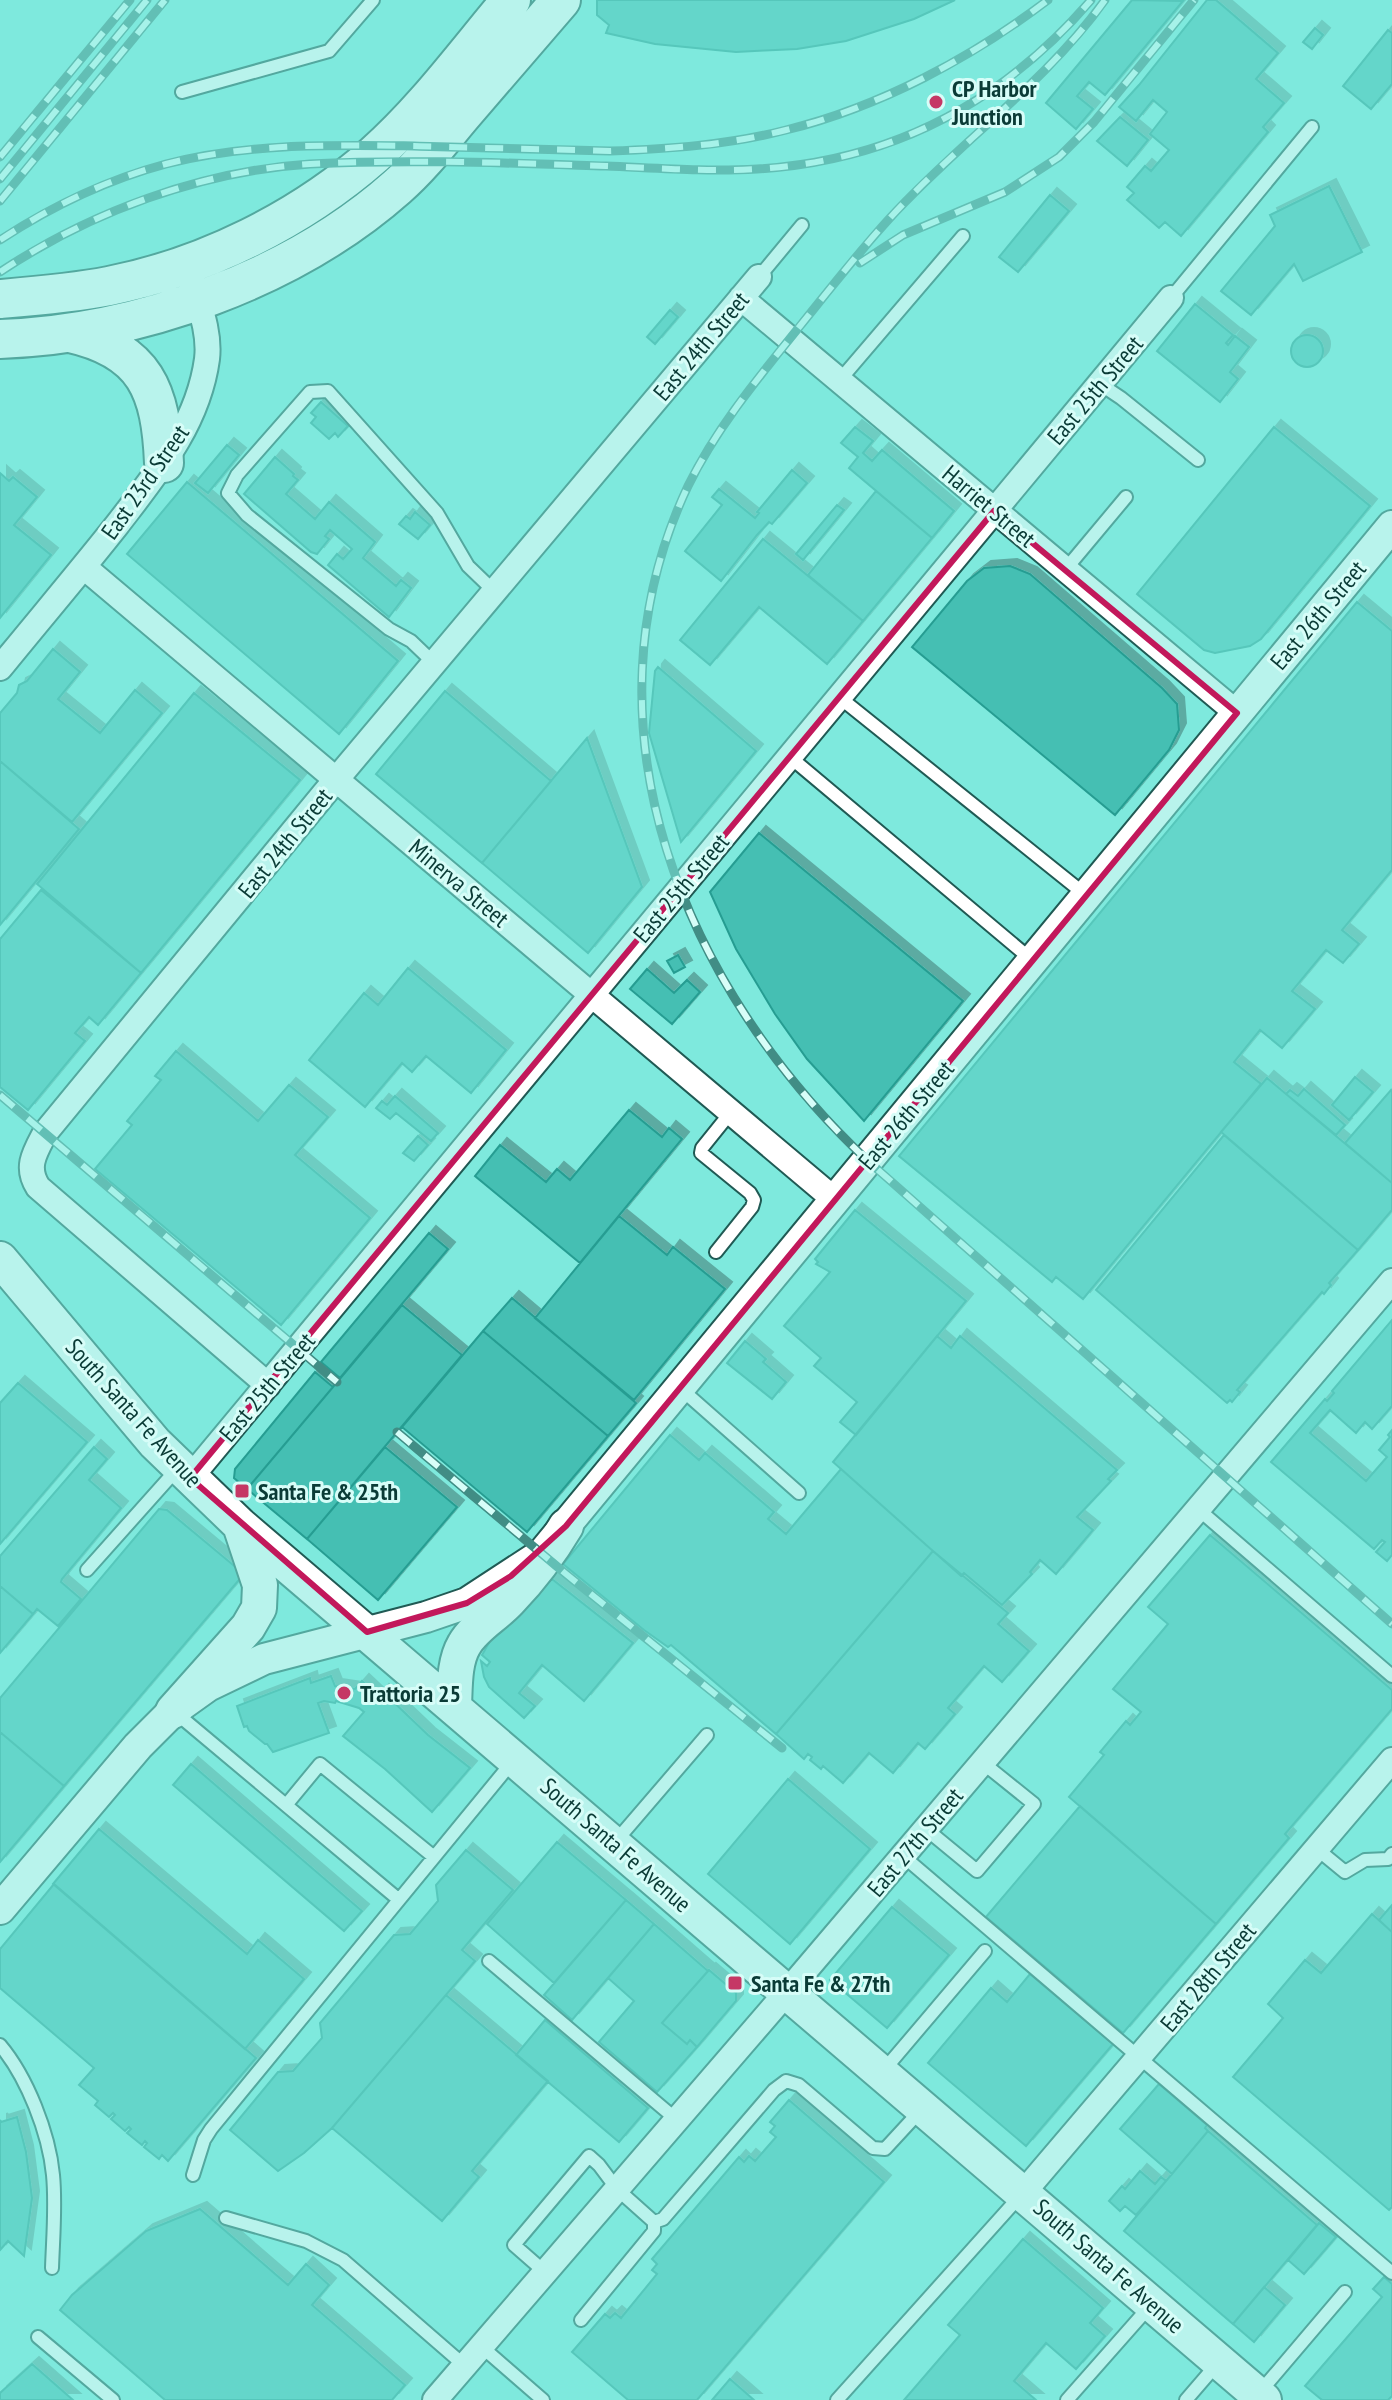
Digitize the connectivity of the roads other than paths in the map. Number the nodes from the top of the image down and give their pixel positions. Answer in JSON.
{"nodes":[{"id":1,"x":373,"y":0,"type":"edge"},
{"id":2,"x":511,"y":0,"type":"edge"},
{"id":3,"x":561,"y":0,"type":"edge"},
{"id":4,"x":182,"y":92,"type":"dead end"},
{"id":5,"x":1312,"y":127,"type":"dead end"},
{"id":6,"x":802,"y":225,"type":"dead end"},
{"id":7,"x":963,"y":236,"type":"dead end"},
{"id":8,"x":759,"y":277,"type":"joint"},
{"id":9,"x":192,"y":283,"type":"junction"},
{"id":10,"x":741,"y":298,"type":"junction"},
{"id":11,"x":1171,"y":298,"type":"joint"},
{"id":12,"x":0,"y":299,"type":"edge"},
{"id":13,"x":70,"y":333,"type":"junction"},
{"id":14,"x":0,"y":339,"type":"edge"},
{"id":15,"x":839,"y":381,"type":"junction"},
{"id":16,"x":1100,"y":384,"type":"junction"},
{"id":17,"x":1198,"y":460,"type":"dead end"},
{"id":18,"x":164,"y":463,"type":"junction"},
{"id":19,"x":1126,"y":497,"type":"dead end"},
{"id":20,"x":994,"y":511,"type":"junction"},
{"id":21,"x":1392,"y":526,"type":"edge"},
{"id":22,"x":84,"y":567,"type":"junction"},
{"id":23,"x":1065,"y":570,"type":"junction"},
{"id":24,"x":495,"y":592,"type":"junction"},
{"id":25,"x":435,"y":664,"type":"junction"},
{"id":26,"x":0,"y":668,"type":"edge"},
{"id":27,"x":839,"y":697,"type":"junction"},
{"id":28,"x":1237,"y":713,"type":"junction"},
{"id":29,"x":790,"y":757,"type":"junction"},
{"id":30,"x":336,"y":780,"type":"junction"},
{"id":31,"x":1087,"y":896,"type":"junction"},
{"id":32,"x":1033,"y":961,"type":"junction"},
{"id":33,"x":592,"y":995,"type":"junction"},
{"id":34,"x":731,"y":1112,"type":"junction"},
{"id":35,"x":835,"y":1200,"type":"junction"},
{"id":36,"x":716,"y":1252,"type":"dead end"},
{"id":37,"x":0,"y":1259,"type":"edge"},
{"id":38,"x":1392,"y":1281,"type":"edge"},
{"id":39,"x":268,"y":1385,"type":"junction"},
{"id":40,"x":680,"y":1388,"type":"junction"},
{"id":41,"x":185,"y":1472,"type":"junction"},
{"id":42,"x":799,"y":1493,"type":"dead end"},
{"id":43,"x":1198,"y":1509,"type":"junction"},
{"id":44,"x":240,"y":1525,"type":"junction"},
{"id":45,"x":566,"y":1526,"type":"junction"},
{"id":46,"x":87,"y":1570,"type":"dead end"},
{"id":47,"x":367,"y":1632,"type":"junction"},
{"id":48,"x":1392,"y":1676,"type":"edge"},
{"id":49,"x":454,"y":1706,"type":"junction"},
{"id":50,"x":173,"y":1711,"type":"junction"},
{"id":51,"x":707,"y":1735,"type":"dead end"},
{"id":52,"x":515,"y":1758,"type":"junction"},
{"id":53,"x":1392,"y":1760,"type":"edge"},
{"id":54,"x":983,"y":1763,"type":"junction"},
{"id":55,"x":287,"y":1804,"type":"junction"},
{"id":56,"x":926,"y":1829,"type":"junction"},
{"id":57,"x":614,"y":1843,"type":"junction"},
{"id":58,"x":1317,"y":1849,"type":"junction"},
{"id":59,"x":1392,"y":1854,"type":"edge"},
{"id":60,"x":903,"y":1856,"type":"junction"},
{"id":61,"x":434,"y":1857,"type":"junction"},
{"id":62,"x":398,"y":1899,"type":"junction"},
{"id":63,"x":0,"y":1909,"type":"edge"},
{"id":64,"x":985,"y":1951,"type":"dead end"},
{"id":65,"x":489,"y":1961,"type":"dead end"},
{"id":66,"x":787,"y":1992,"type":"junction"},
{"id":67,"x":0,"y":2045,"type":"edge"},
{"id":68,"x":1140,"y":2057,"type":"junction"},
{"id":69,"x":882,"y":2073,"type":"junction"},
{"id":70,"x":923,"y":2108,"type":"junction"},
{"id":71,"x":677,"y":2120,"type":"junction"},
{"id":72,"x":193,"y":2175,"type":"dead end"},
{"id":73,"x":617,"y":2189,"type":"junction"},
{"id":74,"x":1023,"y":2193,"type":"junction"},
{"id":75,"x":226,"y":2218,"type":"dead end"},
{"id":76,"x":654,"y":2222,"type":"junction"},
{"id":77,"x":52,"y":2268,"type":"dead end"},
{"id":78,"x":546,"y":2273,"type":"junction"},
{"id":79,"x":1392,"y":2273,"type":"edge"},
{"id":80,"x":1345,"y":2292,"type":"dead end"},
{"id":81,"x":1152,"y":2304,"type":"junction"},
{"id":82,"x":581,"y":2320,"type":"dead end"},
{"id":83,"x":38,"y":2337,"type":"dead end"},
{"id":84,"x":482,"y":2347,"type":"junction"},
{"id":85,"x":1219,"y":2362,"type":"junction"},
{"id":86,"x":465,"y":2366,"type":"junction"},
{"id":87,"x":1260,"y":2397,"type":"edge"},
{"id":88,"x":113,"y":2400,"type":"edge"},
{"id":89,"x":435,"y":2400,"type":"edge"},
{"id":90,"x":543,"y":2400,"type":"edge"},
{"id":91,"x":837,"y":2400,"type":"edge"},
{"id":92,"x":1067,"y":2400,"type":"edge"},
{"id":93,"x":1186,"y":2400,"type":"edge"}],
"edges":[{"from":1,"to":4,"type":"lane"},
{"from":2,"to":9,"type":"main road"},
{"from":3,"to":9,"type":"main road"},
{"from":5,"to":11,"type":"lane"},
{"from":6,"to":8,"type":"lane"},
{"from":7,"to":15,"type":"lane"},
{"from":8,"to":10,"type":"street","name":"East 24th Street"},
{"from":9,"to":12,"type":"main road"},
{"from":9,"to":13,"type":"main road"},
{"from":9,"to":18,"type":"street","name":"East 23rd Street"},
{"from":10,"to":15,"type":"street","name":"Harriet Street"},
{"from":10,"to":24,"type":"street","name":"East 24th Street"},
{"from":11,"to":16,"type":"street","name":"East 25th Street"},
{"from":13,"to":14,"type":"main road"},
{"from":13,"to":18,"type":"main road"},
{"from":15,"to":20,"type":"street","name":"Harriet Street"},
{"from":16,"to":17,"type":"lane"},
{"from":16,"to":20,"type":"street","name":"East 25th Street"},
{"from":18,"to":22,"type":"street","name":"East 23rd Street"},
{"from":19,"to":23,"type":"lane"},
{"from":20,"to":23,"type":"street","name":"Harriet Street"},
{"from":20,"to":27,"type":"street","name":"East 25th Street"},
{"from":21,"to":28,"type":"street","name":"East 26th Street"},
{"from":22,"to":26,"type":"street","name":"East 23rd Street"},
{"from":22,"to":30,"type":"street","name":"Minerva Street"},
{"from":23,"to":28,"type":"street","name":"Harriet Street"},
{"from":24,"to":25,"type":"street","name":"East 24th Street"},
{"from":24,"to":25,"type":"lane"},
{"from":25,"to":30,"type":"street","name":"East 24th Street"},
{"from":27,"to":29,"type":"street","name":"East 25th Street"},
{"from":27,"to":31,"type":"lane"},
{"from":28,"to":31,"type":"street","name":"East 26th Street"},
{"from":29,"to":32,"type":"lane"},
{"from":29,"to":33,"type":"street","name":"East 25th Street"},
{"from":30,"to":33,"type":"street","name":"Minerva Street"},
{"from":30,"to":39,"type":"street","name":"East 24th Street"},
{"from":31,"to":32,"type":"street","name":"East 26th Street"},
{"from":32,"to":35,"type":"street","name":"East 26th Street"},
{"from":33,"to":34,"type":"street","name":"Minerva Street"},
{"from":33,"to":39,"type":"street","name":"East 25th Street"},
{"from":34,"to":35,"type":"street","name":"Minerva Street"},
{"from":34,"to":36,"type":"lane"},
{"from":35,"to":40,"type":"street","name":"East 26th Street"},
{"from":37,"to":41,"type":"main road","name":"South Santa Fe Avenue"},
{"from":38,"to":43,"type":"street","name":"East 27th Street"},
{"from":39,"to":41,"type":"street","name":"East 25th Street"},
{"from":40,"to":42,"type":"lane"},
{"from":40,"to":45,"type":"street","name":"East 26th Street"},
{"from":41,"to":44,"type":"main road","name":"South Santa Fe Avenue"},
{"from":41,"to":46,"type":"lane"},
{"from":43,"to":48,"type":"lane"},
{"from":43,"to":54,"type":"street","name":"East 27th Street"},
{"from":44,"to":47,"type":"main road","name":"South Santa Fe Avenue"},
{"from":44,"to":50,"type":"main road"},
{"from":45,"to":47,"type":"street","name":"East 26th Street"},
{"from":45,"to":49,"type":"main road"},
{"from":47,"to":49,"type":"main road","name":"South Santa Fe Avenue"},
{"from":47,"to":50,"type":"street"},
{"from":49,"to":52,"type":"main road","name":"South Santa Fe Avenue"},
{"from":50,"to":55,"type":"lane"},
{"from":50,"to":63,"type":"street"},
{"from":51,"to":57,"type":"lane"},
{"from":52,"to":57,"type":"main road","name":"South Santa Fe Avenue"},
{"from":52,"to":61,"type":"lane"},
{"from":53,"to":58,"type":"street","name":"East 28th Street"},
{"from":54,"to":56,"type":"street","name":"East 27th Street"},
{"from":54,"to":56,"type":"lane"},
{"from":55,"to":61,"type":"lane"},
{"from":55,"to":62,"type":"lane"},
{"from":56,"to":60,"type":"street","name":"East 27th Street"},
{"from":57,"to":66,"type":"main road","name":"South Santa Fe Avenue"},
{"from":58,"to":59,"type":"lane"},
{"from":58,"to":68,"type":"street","name":"East 28th Street"},
{"from":60,"to":66,"type":"street","name":"East 27th Street"},
{"from":60,"to":68,"type":"lane"},
{"from":61,"to":62,"type":"lane"},
{"from":62,"to":72,"type":"lane"},
{"from":64,"to":69,"type":"lane"},
{"from":65,"to":71,"type":"lane"},
{"from":66,"to":69,"type":"main road","name":"South Santa Fe Avenue"},
{"from":66,"to":71,"type":"street","name":"East 27th Street"},
{"from":67,"to":77,"type":"lane"},
{"from":68,"to":74,"type":"street","name":"East 28th Street"},
{"from":68,"to":79,"type":"lane"},
{"from":69,"to":70,"type":"main road","name":"South Santa Fe Avenue"},
{"from":70,"to":74,"type":"main road","name":"South Santa Fe Avenue"},
{"from":70,"to":76,"type":"lane"},
{"from":71,"to":73,"type":"street","name":"East 27th Street"},
{"from":73,"to":76,"type":"lane"},
{"from":73,"to":78,"type":"street","name":"East 27th Street"},
{"from":73,"to":78,"type":"lane"},
{"from":74,"to":81,"type":"main road","name":"South Santa Fe Avenue"},
{"from":74,"to":91,"type":"lane"},
{"from":75,"to":86,"type":"lane"},
{"from":76,"to":82,"type":"lane"},
{"from":78,"to":84,"type":"street","name":"East 27th Street"},
{"from":80,"to":87,"type":"lane"},
{"from":81,"to":85,"type":"main road","name":"South Santa Fe Avenue"},
{"from":81,"to":92,"type":"lane"},
{"from":83,"to":88,"type":"lane"},
{"from":84,"to":86,"type":"street","name":"East 27th Street"},
{"from":84,"to":90,"type":"lane"},
{"from":85,"to":87,"type":"main road","name":"South Santa Fe Avenue"},
{"from":85,"to":93,"type":"lane"},
{"from":86,"to":89,"type":"street","name":"East 27th Street"}]}
